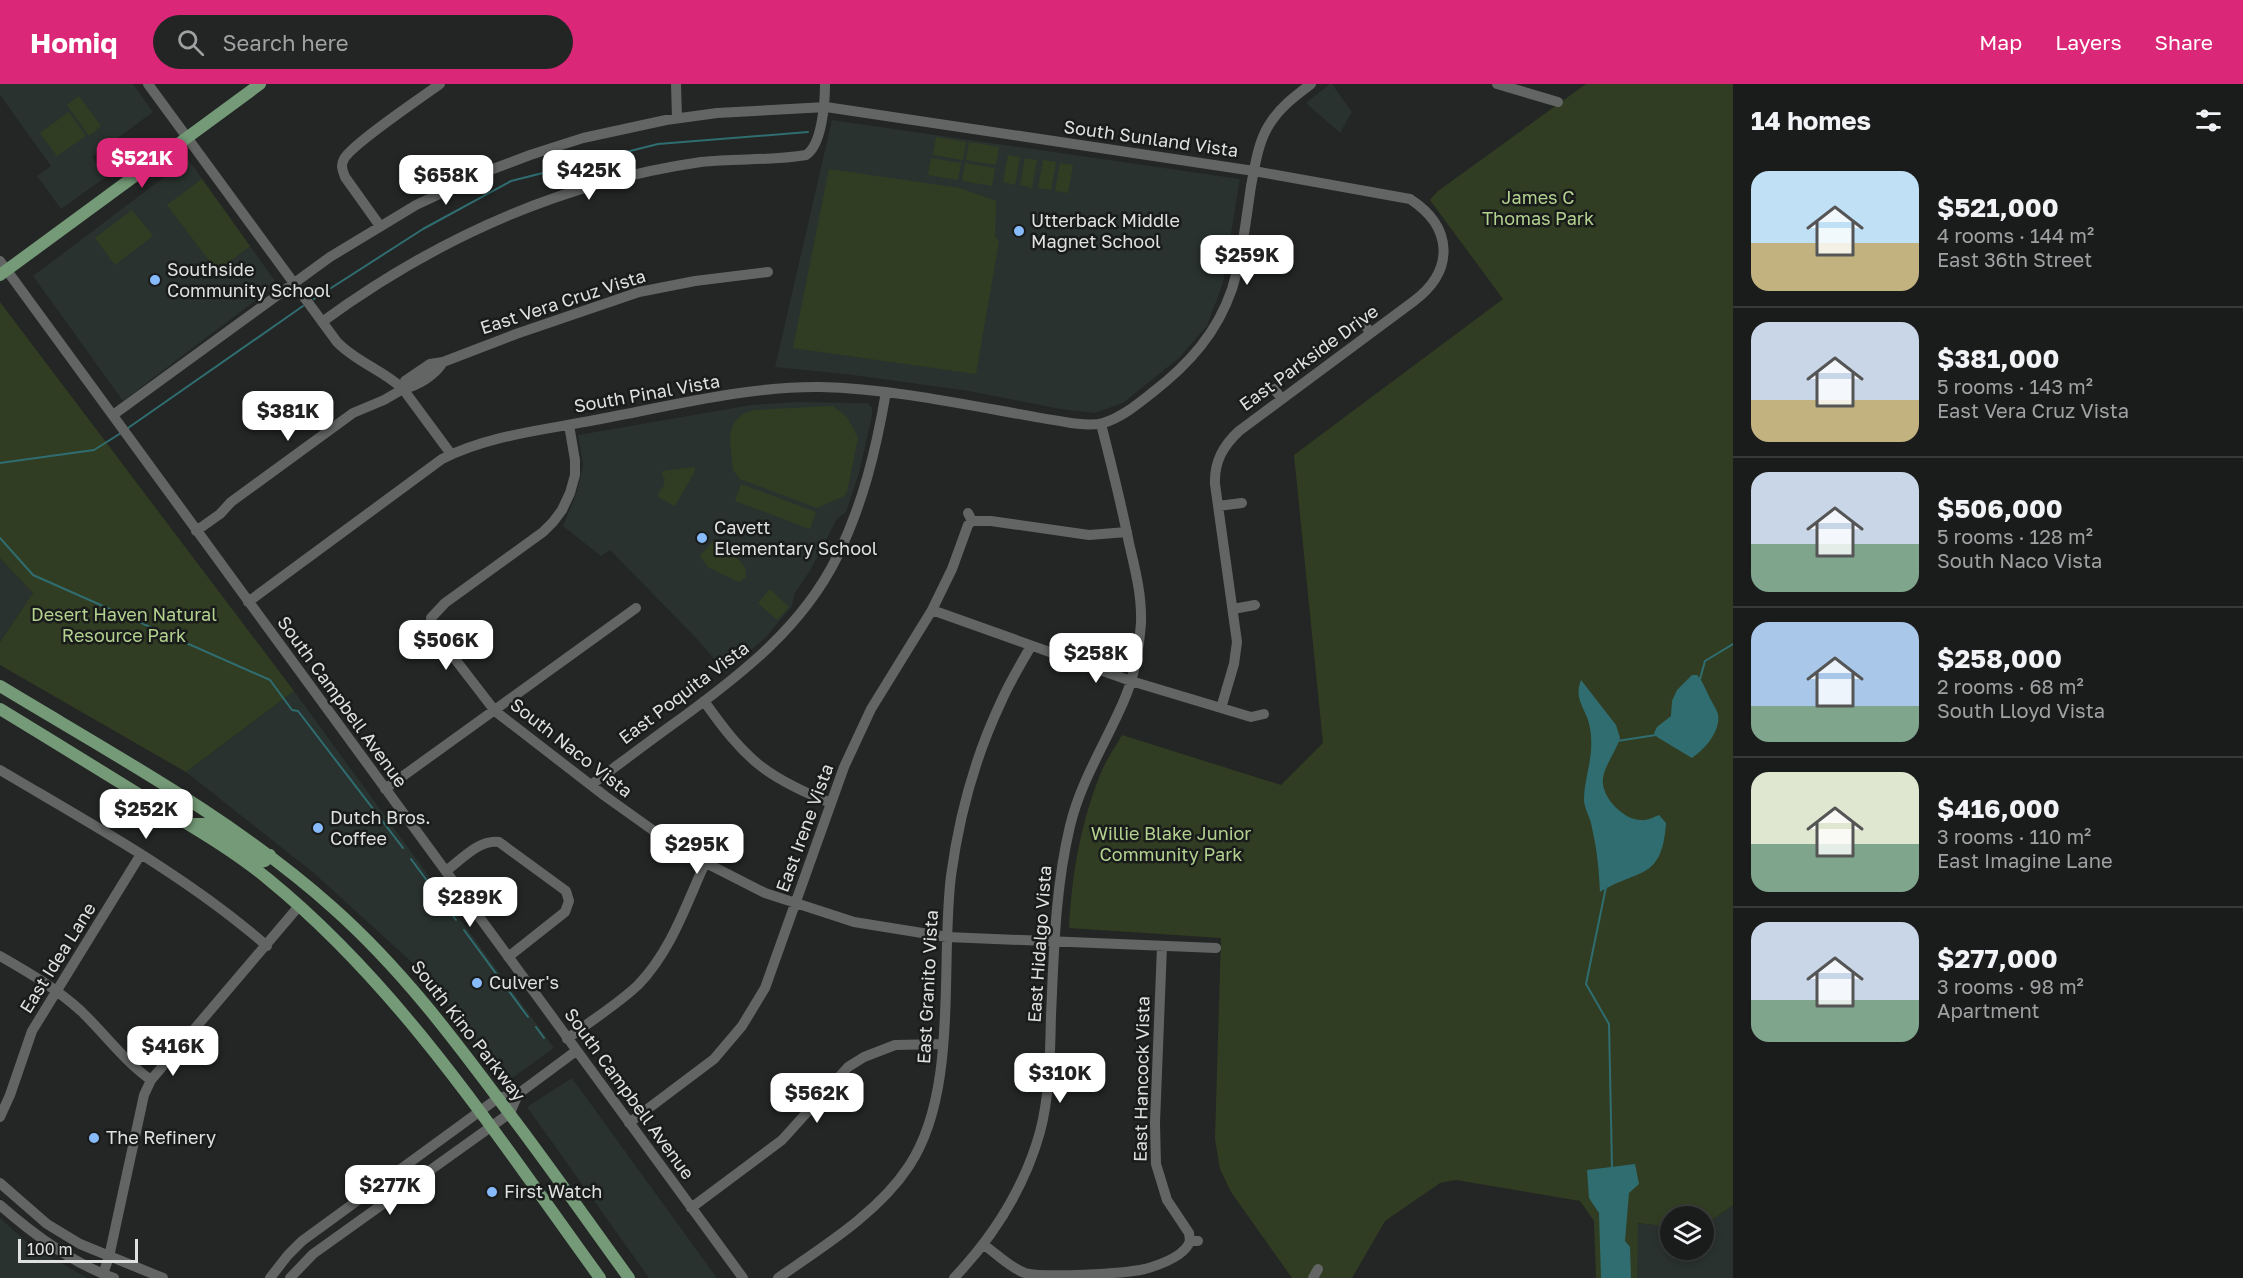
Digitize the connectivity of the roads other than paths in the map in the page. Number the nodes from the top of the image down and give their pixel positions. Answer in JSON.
{"nodes":[{"id":1,"x":148,"y":84,"type":"edge"},
{"id":2,"x":261,"y":84,"type":"edge"},
{"id":3,"x":440,"y":84,"type":"edge"},
{"id":4,"x":676,"y":84,"type":"edge"},
{"id":5,"x":825,"y":84,"type":"edge"},
{"id":6,"x":1311,"y":84,"type":"edge"},
{"id":7,"x":1497,"y":84,"type":"edge"},
{"id":8,"x":1558,"y":102,"type":"dead end"},
{"id":9,"x":825,"y":107,"type":"junction"},
{"id":10,"x":677,"y":118,"type":"junction"},
{"id":11,"x":188,"y":137,"type":"junction"},
{"id":12,"x":1254,"y":171,"type":"junction"},
{"id":13,"x":380,"y":226,"type":"junction"},
{"id":14,"x":1443,"y":246,"type":"joint"},
{"id":15,"x":2,"y":269,"type":"edge"},
{"id":16,"x":768,"y":272,"type":"dead end"},
{"id":17,"x":295,"y":283,"type":"junction"},
{"id":18,"x":322,"y":322,"type":"junction"},
{"id":19,"x":1363,"y":323,"type":"dead end"},
{"id":20,"x":1371,"y":333,"type":"junction"},
{"id":21,"x":1274,"y":388,"type":"dead end"},
{"id":22,"x":403,"y":389,"type":"junction"},
{"id":23,"x":886,"y":392,"type":"junction"},
{"id":24,"x":1282,"y":399,"type":"junction"},
{"id":25,"x":113,"y":415,"type":"junction"},
{"id":26,"x":1101,"y":424,"type":"junction"},
{"id":27,"x":569,"y":425,"type":"junction"},
{"id":28,"x":451,"y":454,"type":"junction"},
{"id":29,"x":1242,"y":503,"type":"dead end"},
{"id":30,"x":1218,"y":506,"type":"junction"},
{"id":31,"x":196,"y":531,"type":"junction"},
{"id":32,"x":1127,"y":532,"type":"junction"},
{"id":33,"x":248,"y":602,"type":"junction"},
{"id":34,"x":1255,"y":605,"type":"dead end"},
{"id":35,"x":636,"y":608,"type":"dead end"},
{"id":36,"x":1233,"y":609,"type":"junction"},
{"id":37,"x":932,"y":610,"type":"junction"},
{"id":38,"x":1031,"y":646,"type":"junction"},
{"id":39,"x":1131,"y":681,"type":"junction"},
{"id":40,"x":0,"y":686,"type":"edge"},
{"id":41,"x":704,"y":701,"type":"junction"},
{"id":42,"x":1221,"y":708,"type":"junction"},
{"id":43,"x":0,"y":709,"type":"edge"},
{"id":44,"x":495,"y":711,"type":"junction"},
{"id":45,"x":1264,"y":714,"type":"dead end"},
{"id":46,"x":0,"y":770,"type":"edge"},
{"id":47,"x":591,"y":784,"type":"junction"},
{"id":48,"x":386,"y":789,"type":"junction"},
{"id":49,"x":831,"y":803,"type":"junction"},
{"id":50,"x":187,"y":824,"type":"junction"},
{"id":51,"x":141,"y":854,"type":"junction"},
{"id":52,"x":270,"y":855,"type":"junction"},
{"id":53,"x":705,"y":863,"type":"junction"},
{"id":54,"x":446,"y":871,"type":"junction"},
{"id":55,"x":794,"y":904,"type":"junction"},
{"id":56,"x":299,"y":906,"type":"junction"},
{"id":57,"x":947,"y":937,"type":"junction"},
{"id":58,"x":1054,"y":941,"type":"junction"},
{"id":59,"x":267,"y":946,"type":"junction"},
{"id":60,"x":1162,"y":946,"type":"junction"},
{"id":61,"x":1215,"y":948,"type":"dead end"},
{"id":62,"x":0,"y":956,"type":"edge"},
{"id":63,"x":508,"y":957,"type":"junction"},
{"id":64,"x":56,"y":992,"type":"junction"},
{"id":65,"x":567,"y":1039,"type":"junction"},
{"id":66,"x":942,"y":1044,"type":"junction"},
{"id":67,"x":576,"y":1052,"type":"junction"},
{"id":68,"x":151,"y":1080,"type":"junction"},
{"id":69,"x":518,"y":1094,"type":"junction"},
{"id":70,"x":498,"y":1098,"type":"junction"},
{"id":71,"x":479,"y":1112,"type":"junction"},
{"id":72,"x":510,"y":1113,"type":"junction"},
{"id":73,"x":0,"y":1117,"type":"edge"},
{"id":74,"x":629,"y":1123,"type":"junction"},
{"id":75,"x":490,"y":1127,"type":"junction"},
{"id":76,"x":0,"y":1183,"type":"edge"},
{"id":77,"x":0,"y":1205,"type":"edge"},
{"id":78,"x":692,"y":1208,"type":"junction"},
{"id":79,"x":984,"y":1245,"type":"junction"},
{"id":80,"x":109,"y":1257,"type":"junction"},
{"id":81,"x":596,"y":1275,"type":"edge"},
{"id":82,"x":108,"y":1276,"type":"edge"},
{"id":83,"x":163,"y":1278,"type":"edge"},
{"id":84,"x":270,"y":1278,"type":"edge"},
{"id":85,"x":290,"y":1278,"type":"edge"},
{"id":86,"x":629,"y":1278,"type":"edge"},
{"id":87,"x":743,"y":1278,"type":"edge"},
{"id":88,"x":778,"y":1278,"type":"edge"},
{"id":89,"x":954,"y":1278,"type":"edge"}],
"edges":[{"from":1,"to":11,"type":"street"},
{"from":2,"to":11,"type":"main road"},
{"from":3,"to":13,"type":"street"},
{"from":4,"to":10,"type":"street"},
{"from":5,"to":9,"type":"street"},
{"from":6,"to":12,"type":"street"},
{"from":7,"to":8,"type":"street"},
{"from":9,"to":10,"type":"street","name":"South Sunland Vista"},
{"from":9,"to":12,"type":"street","name":"South Sunland Vista"},
{"from":9,"to":18,"type":"street"},
{"from":10,"to":13,"type":"street","name":"South Sunland Vista"},
{"from":11,"to":15,"type":"main road"},
{"from":11,"to":17,"type":"street"},
{"from":12,"to":14,"type":"street","name":"South Sunland Vista"},
{"from":12,"to":26,"type":"street"},
{"from":13,"to":17,"type":"street","name":"South Sunland Vista"},
{"from":14,"to":20,"type":"street","name":"East Parkside Drive"},
{"from":15,"to":25,"type":"street","name":"South Campbell Avenue"},
{"from":16,"to":22,"type":"street","name":"East Vera Cruz Vista"},
{"from":17,"to":18,"type":"street"},
{"from":17,"to":25,"type":"street","name":"South Sunland Vista"},
{"from":18,"to":22,"type":"street"},
{"from":19,"to":20,"type":"street"},
{"from":20,"to":24,"type":"street","name":"East Parkside Drive"},
{"from":21,"to":24,"type":"street"},
{"from":22,"to":28,"type":"street"},
{"from":22,"to":31,"type":"street","name":"East Vera Cruz Vista"},
{"from":23,"to":26,"type":"street","name":"South Pinal Vista"},
{"from":23,"to":27,"type":"street","name":"South Pinal Vista"},
{"from":23,"to":41,"type":"street","name":"East Poquita Vista"},
{"from":24,"to":30,"type":"street","name":"East Parkside Drive"},
{"from":25,"to":31,"type":"street","name":"South Campbell Avenue"},
{"from":26,"to":32,"type":"street","name":"East Hidalgo Vista"},
{"from":27,"to":28,"type":"street","name":"South Pinal Vista"},
{"from":27,"to":44,"type":"street","name":"South Naco Vista"},
{"from":28,"to":33,"type":"street","name":"South Pinal Vista"},
{"from":29,"to":30,"type":"street"},
{"from":30,"to":36,"type":"street","name":"East Parkside Drive"},
{"from":31,"to":33,"type":"street","name":"South Campbell Avenue"},
{"from":32,"to":37,"type":"street","name":"East Irene Vista"},
{"from":32,"to":39,"type":"street","name":"East Hidalgo Vista"},
{"from":33,"to":48,"type":"street","name":"South Campbell Avenue"},
{"from":34,"to":36,"type":"street"},
{"from":35,"to":44,"type":"street"},
{"from":36,"to":42,"type":"street","name":"East Parkside Drive"},
{"from":37,"to":38,"type":"street"},
{"from":37,"to":49,"type":"street","name":"East Irene Vista"},
{"from":38,"to":39,"type":"street"},
{"from":38,"to":57,"type":"street","name":"East Granito Vista"},
{"from":39,"to":42,"type":"street"},
{"from":39,"to":58,"type":"street","name":"East Hidalgo Vista"},
{"from":40,"to":52,"type":"main road","name":"South Kino Parkway"},
{"from":41,"to":47,"type":"street","name":"East Poquita Vista"},
{"from":41,"to":49,"type":"street"},
{"from":42,"to":45,"type":"street"},
{"from":43,"to":50,"type":"main road"},
{"from":44,"to":47,"type":"street","name":"South Naco Vista"},
{"from":44,"to":48,"type":"street"},
{"from":46,"to":51,"type":"street"},
{"from":47,"to":53,"type":"street","name":"South Naco Vista"},
{"from":48,"to":54,"type":"street","name":"South Campbell Avenue"},
{"from":49,"to":55,"type":"street","name":"East Irene Vista"},
{"from":50,"to":52,"type":"main road"},
{"from":50,"to":56,"type":"main road"},
{"from":51,"to":59,"type":"street"},
{"from":51,"to":64,"type":"street","name":"East Idea Lane"},
{"from":52,"to":70,"type":"main road","name":"South Kino Parkway"},
{"from":53,"to":55,"type":"street","name":"South Naco Vista"},
{"from":53,"to":65,"type":"street"},
{"from":54,"to":63,"type":"street","name":"South Campbell Avenue"},
{"from":54,"to":63,"type":"street"},
{"from":55,"to":57,"type":"street","name":"South Naco Vista"},
{"from":55,"to":74,"type":"street","name":"East Irene Vista"},
{"from":56,"to":59,"type":"street"},
{"from":56,"to":71,"type":"main road"},
{"from":57,"to":58,"type":"street","name":"South Naco Vista"},
{"from":57,"to":66,"type":"street","name":"East Granito Vista"},
{"from":58,"to":60,"type":"street","name":"South Naco Vista"},
{"from":58,"to":79,"type":"street","name":"East Hidalgo Vista"},
{"from":59,"to":68,"type":"street"},
{"from":60,"to":61,"type":"street","name":"South Naco Vista"},
{"from":60,"to":79,"type":"street","name":"East Hancock Vista"},
{"from":62,"to":64,"type":"street"},
{"from":63,"to":65,"type":"street","name":"South Campbell Avenue"},
{"from":64,"to":68,"type":"street"},
{"from":64,"to":73,"type":"street","name":"East Idea Lane"},
{"from":65,"to":67,"type":"street","name":"South Campbell Avenue"},
{"from":66,"to":78,"type":"street"},
{"from":66,"to":88,"type":"street","name":"East Granito Vista"},
{"from":67,"to":69,"type":"street"},
{"from":67,"to":74,"type":"street","name":"South Campbell Avenue"},
{"from":68,"to":80,"type":"street"},
{"from":69,"to":70,"type":"street"},
{"from":69,"to":72,"type":"street"},
{"from":70,"to":71,"type":"street"},
{"from":70,"to":72,"type":"main road","name":"South Kino Parkway"},
{"from":71,"to":75,"type":"main road"},
{"from":71,"to":84,"type":"street"},
{"from":72,"to":75,"type":"street"},
{"from":72,"to":86,"type":"main road","name":"South Kino Parkway"},
{"from":74,"to":78,"type":"street","name":"South Campbell Avenue"},
{"from":75,"to":81,"type":"main road"},
{"from":75,"to":85,"type":"street"},
{"from":76,"to":80,"type":"street"},
{"from":77,"to":82,"type":"street"},
{"from":78,"to":87,"type":"street","name":"South Campbell Avenue"},
{"from":79,"to":89,"type":"street","name":"East Hidalgo Vista"},
{"from":80,"to":82,"type":"street"},
{"from":80,"to":83,"type":"street"}]}
